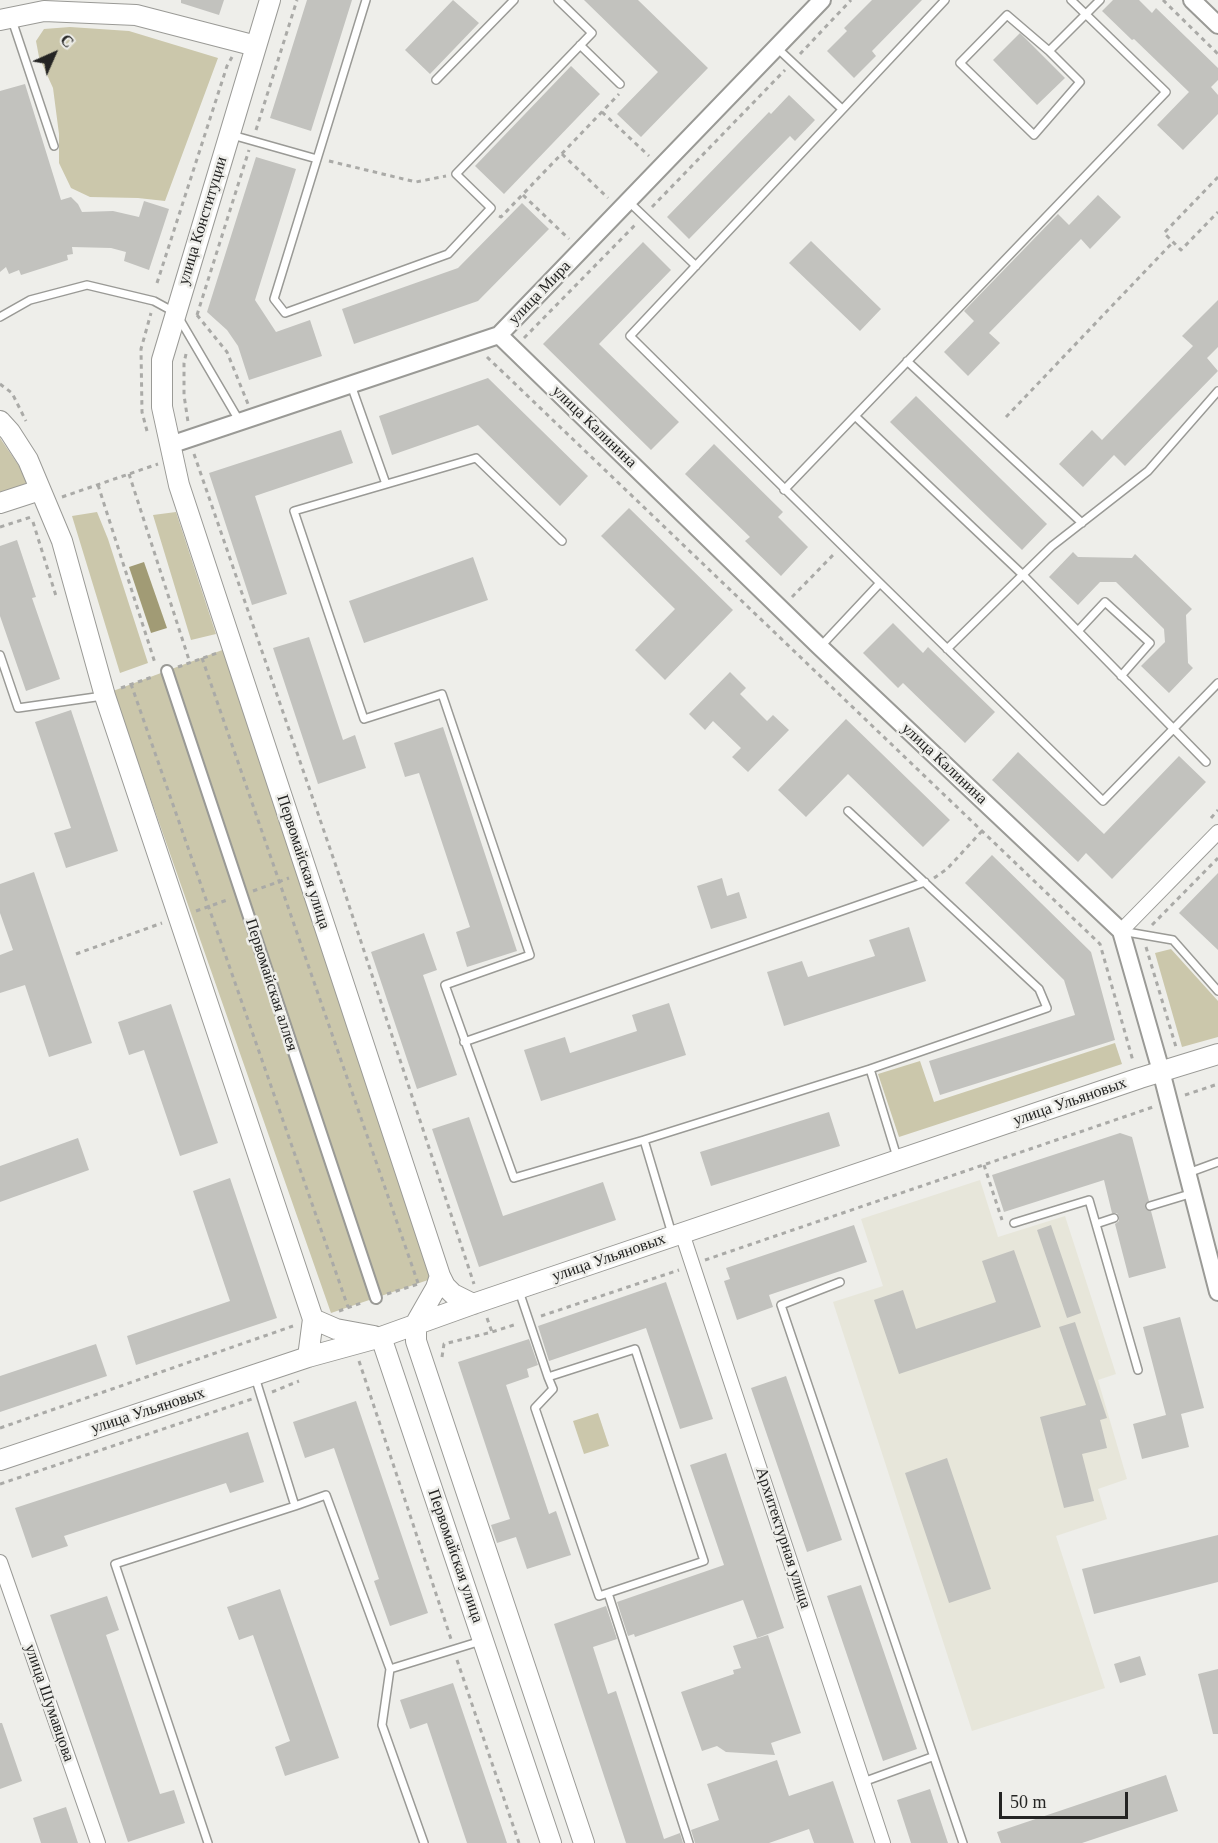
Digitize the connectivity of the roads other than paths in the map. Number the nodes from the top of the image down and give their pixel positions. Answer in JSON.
{"nodes":[{"id":1,"x":270,"y":0,"type":"edge"},
{"id":2,"x":366,"y":0,"type":"edge"},
{"id":3,"x":514,"y":0,"type":"edge"},
{"id":4,"x":558,"y":0,"type":"edge"},
{"id":5,"x":822,"y":0,"type":"edge"},
{"id":6,"x":945,"y":0,"type":"edge"},
{"id":7,"x":1071,"y":0,"type":"edge"},
{"id":8,"x":1100,"y":0,"type":"edge"},
{"id":9,"x":1192,"y":0,"type":"edge"},
{"id":10,"x":1086,"y":15,"type":"junction"},
{"id":11,"x":6,"y":19,"type":"edge"},
{"id":12,"x":1218,"y":25,"type":"edge"},
{"id":13,"x":580,"y":45,"type":"junction"},
{"id":14,"x":256,"y":46,"type":"junction"},
{"id":15,"x":776,"y":47,"type":"junction"},
{"id":16,"x":1049,"y":51,"type":"junction"},
{"id":17,"x":436,"y":80,"type":"dead end"},
{"id":18,"x":620,"y":84,"type":"road end"},
{"id":19,"x":842,"y":109,"type":"junction"},
{"id":20,"x":229,"y":135,"type":"junction"},
{"id":21,"x":54,"y":146,"type":"dead end"},
{"id":22,"x":317,"y":159,"type":"junction"},
{"id":23,"x":628,"y":201,"type":"junction"},
{"id":24,"x":696,"y":266,"type":"junction"},
{"id":25,"x":176,"y":313,"type":"junction"},
{"id":26,"x":0,"y":317,"type":"edge"},
{"id":27,"x":500,"y":335,"type":"junction"},
{"id":28,"x":908,"y":361,"type":"junction"},
{"id":29,"x":351,"y":385,"type":"junction"},
{"id":30,"x":1218,"y":391,"type":"edge"},
{"id":31,"x":855,"y":416,"type":"junction"},
{"id":32,"x":0,"y":422,"type":"edge"},
{"id":33,"x":240,"y":422,"type":"junction"},
{"id":34,"x":172,"y":452,"type":"junction"},
{"id":35,"x":386,"y":484,"type":"junction"},
{"id":36,"x":40,"y":490,"type":"junction"},
{"id":37,"x":784,"y":490,"type":"junction"},
{"id":38,"x":0,"y":503,"type":"edge"},
{"id":39,"x":1082,"y":523,"type":"junction"},
{"id":40,"x":562,"y":541,"type":"dead end"},
{"id":41,"x":1023,"y":575,"type":"junction"},
{"id":42,"x":880,"y":584,"type":"junction"},
{"id":43,"x":1078,"y":631,"type":"junction"},
{"id":44,"x":820,"y":647,"type":"junction"},
{"id":45,"x":947,"y":649,"type":"junction"},
{"id":46,"x":0,"y":655,"type":"edge"},
{"id":47,"x":163,"y":672,"type":"road end"},
{"id":48,"x":1121,"y":676,"type":"junction"},
{"id":49,"x":1218,"y":683,"type":"edge"},
{"id":50,"x":113,"y":692,"type":"junction"},
{"id":51,"x":1173,"y":729,"type":"junction"},
{"id":52,"x":1206,"y":762,"type":"dead end"},
{"id":53,"x":848,"y":810,"type":"dead end"},
{"id":54,"x":1218,"y":832,"type":"edge"},
{"id":55,"x":925,"y":882,"type":"junction"},
{"id":56,"x":1120,"y":931,"type":"junction"},
{"id":57,"x":1218,"y":991,"type":"edge"},
{"id":58,"x":464,"y":1042,"type":"junction"},
{"id":59,"x":1218,"y":1054,"type":"edge"},
{"id":60,"x":870,"y":1069,"type":"junction"},
{"id":61,"x":1161,"y":1071,"type":"junction"},
{"id":62,"x":644,"y":1140,"type":"junction"},
{"id":63,"x":898,"y":1160,"type":"junction"},
{"id":64,"x":1218,"y":1162,"type":"edge"},
{"id":65,"x":1188,"y":1173,"type":"junction"},
{"id":66,"x":1193,"y":1193,"type":"junction"},
{"id":67,"x":1150,"y":1206,"type":"dead end"},
{"id":68,"x":1113,"y":1218,"type":"dead end"},
{"id":69,"x":1014,"y":1223,"type":"road end"},
{"id":70,"x":1096,"y":1224,"type":"junction"},
{"id":71,"x":678,"y":1235,"type":"junction"},
{"id":72,"x":440,"y":1276,"type":"junction"},
{"id":73,"x":840,"y":1282,"type":"dead end"},
{"id":74,"x":518,"y":1289,"type":"junction"},
{"id":75,"x":1218,"y":1292,"type":"edge"},
{"id":76,"x":376,"y":1298,"type":"dead end"},
{"id":77,"x":473,"y":1304,"type":"junction"},
{"id":78,"x":306,"y":1322,"type":"junction"},
{"id":79,"x":416,"y":1323,"type":"junction"},
{"id":80,"x":381,"y":1337,"type":"junction"},
{"id":81,"x":308,"y":1357,"type":"junction"},
{"id":82,"x":1138,"y":1370,"type":"dead end"},
{"id":83,"x":255,"y":1376,"type":"junction"},
{"id":84,"x":548,"y":1377,"type":"junction"},
{"id":85,"x":0,"y":1460,"type":"edge"},
{"id":86,"x":295,"y":1506,"type":"junction"},
{"id":87,"x":0,"y":1562,"type":"edge"},
{"id":88,"x":608,"y":1593,"type":"junction"},
{"id":89,"x":483,"y":1640,"type":"junction"},
{"id":90,"x":390,"y":1669,"type":"junction"},
{"id":91,"x":932,"y":1756,"type":"junction"},
{"id":92,"x":863,"y":1782,"type":"junction"},
{"id":93,"x":98,"y":1843,"type":"edge"},
{"id":94,"x":208,"y":1843,"type":"edge"},
{"id":95,"x":424,"y":1843,"type":"edge"},
{"id":96,"x":551,"y":1843,"type":"edge"},
{"id":97,"x":585,"y":1843,"type":"edge"},
{"id":98,"x":689,"y":1843,"type":"edge"},
{"id":99,"x":883,"y":1843,"type":"edge"},
{"id":100,"x":963,"y":1843,"type":"edge"}],
"edges":[{"from":1,"to":14,"type":"main road","name":"улица Конституции"},
{"from":2,"to":22,"type":"lane"},
{"from":3,"to":17,"type":"lane"},
{"from":4,"to":13,"type":"lane"},
{"from":5,"to":15,"type":"street","name":"улица Мира"},
{"from":6,"to":19,"type":"lane"},
{"from":7,"to":10,"type":"lane"},
{"from":8,"to":10,"type":"lane"},
{"from":9,"to":12,"type":"street"},
{"from":10,"to":16,"type":"lane"},
{"from":10,"to":28,"type":"lane"},
{"from":11,"to":14,"type":"main road"},
{"from":11,"to":21,"type":"lane"},
{"from":13,"to":18,"type":"lane"},
{"from":13,"to":22,"type":"lane"},
{"from":14,"to":20,"type":"main road","name":"улица Конституции"},
{"from":15,"to":19,"type":"lane"},
{"from":15,"to":23,"type":"street","name":"улица Мира"},
{"from":16,"to":16,"type":"lane"},
{"from":19,"to":24,"type":"lane"},
{"from":20,"to":22,"type":"lane"},
{"from":20,"to":25,"type":"main road","name":"улица Конституции"},
{"from":23,"to":24,"type":"lane"},
{"from":23,"to":27,"type":"street","name":"улица Мира"},
{"from":24,"to":37,"type":"lane"},
{"from":25,"to":26,"type":"lane"},
{"from":25,"to":33,"type":"lane"},
{"from":25,"to":34,"type":"main road","name":"улица Конституции"},
{"from":27,"to":29,"type":"street","name":"улица Мира"},
{"from":27,"to":44,"type":"street","name":"улица Калинина"},
{"from":28,"to":31,"type":"lane"},
{"from":28,"to":39,"type":"lane"},
{"from":29,"to":33,"type":"street","name":"улица Мира"},
{"from":29,"to":35,"type":"lane"},
{"from":30,"to":39,"type":"lane"},
{"from":31,"to":37,"type":"lane"},
{"from":31,"to":41,"type":"lane"},
{"from":32,"to":36,"type":"main road"},
{"from":33,"to":34,"type":"street","name":"улица Мира"},
{"from":34,"to":72,"type":"main road","name":"Первомайская улица"},
{"from":35,"to":40,"type":"lane"},
{"from":35,"to":58,"type":"lane"},
{"from":36,"to":38,"type":"main road"},
{"from":36,"to":50,"type":"main road"},
{"from":37,"to":42,"type":"lane"},
{"from":39,"to":41,"type":"lane"},
{"from":41,"to":43,"type":"lane"},
{"from":41,"to":45,"type":"lane"},
{"from":42,"to":44,"type":"lane"},
{"from":42,"to":45,"type":"lane"},
{"from":43,"to":48,"type":"lane"},
{"from":43,"to":48,"type":"lane"},
{"from":44,"to":56,"type":"street","name":"улица Калинина"},
{"from":45,"to":51,"type":"lane"},
{"from":46,"to":50,"type":"lane"},
{"from":47,"to":76,"type":"street","name":"Первомайская аллея"},
{"from":48,"to":51,"type":"lane"},
{"from":49,"to":51,"type":"lane"},
{"from":50,"to":78,"type":"main road"},
{"from":51,"to":52,"type":"lane"},
{"from":53,"to":55,"type":"lane"},
{"from":54,"to":56,"type":"street"},
{"from":55,"to":58,"type":"lane"},
{"from":55,"to":60,"type":"lane"},
{"from":56,"to":57,"type":"lane"},
{"from":56,"to":61,"type":"street"},
{"from":58,"to":62,"type":"lane"},
{"from":59,"to":61,"type":"main road","name":"улица Ульяновых"},
{"from":60,"to":62,"type":"lane"},
{"from":60,"to":63,"type":"lane"},
{"from":61,"to":63,"type":"main road","name":"улица Ульяновых"},
{"from":61,"to":65,"type":"street"},
{"from":62,"to":71,"type":"lane"},
{"from":63,"to":71,"type":"main road","name":"улица Ульяновых"},
{"from":64,"to":65,"type":"lane"},
{"from":65,"to":66,"type":"street"},
{"from":66,"to":67,"type":"lane"},
{"from":66,"to":75,"type":"street"},
{"from":68,"to":70,"type":"lane"},
{"from":69,"to":70,"type":"lane"},
{"from":70,"to":82,"type":"lane"},
{"from":71,"to":74,"type":"main road","name":"улица Ульяновых"},
{"from":71,"to":92,"type":"street","name":"Архитектурная улица"},
{"from":72,"to":77,"type":"main road","name":"Первомайская улица"},
{"from":72,"to":79,"type":"main road"},
{"from":73,"to":91,"type":"lane"},
{"from":74,"to":77,"type":"main road","name":"улица Ульяновых"},
{"from":74,"to":84,"type":"lane"},
{"from":77,"to":79,"type":"main road","name":"улица Ульяновых"},
{"from":78,"to":80,"type":"main road"},
{"from":78,"to":81,"type":"main road"},
{"from":79,"to":80,"type":"main road","name":"улица Ульяновых"},
{"from":79,"to":97,"type":"main road","name":"Первомайская улица"},
{"from":80,"to":81,"type":"main road","name":"улица Ульяновых"},
{"from":80,"to":89,"type":"main road","name":"Первомайская улица"},
{"from":81,"to":83,"type":"main road","name":"улица Ульяновых"},
{"from":83,"to":85,"type":"main road","name":"улица Ульяновых"},
{"from":83,"to":86,"type":"lane"},
{"from":84,"to":88,"type":"lane"},
{"from":84,"to":88,"type":"lane"},
{"from":86,"to":90,"type":"lane"},
{"from":86,"to":94,"type":"lane"},
{"from":87,"to":93,"type":"street","name":"улица Шумавцова"},
{"from":88,"to":98,"type":"lane"},
{"from":89,"to":90,"type":"lane"},
{"from":89,"to":96,"type":"main road","name":"Первомайская улица"},
{"from":90,"to":95,"type":"lane"},
{"from":91,"to":92,"type":"lane"},
{"from":91,"to":100,"type":"lane"},
{"from":92,"to":99,"type":"street","name":"Архитектурная улица"}]}
